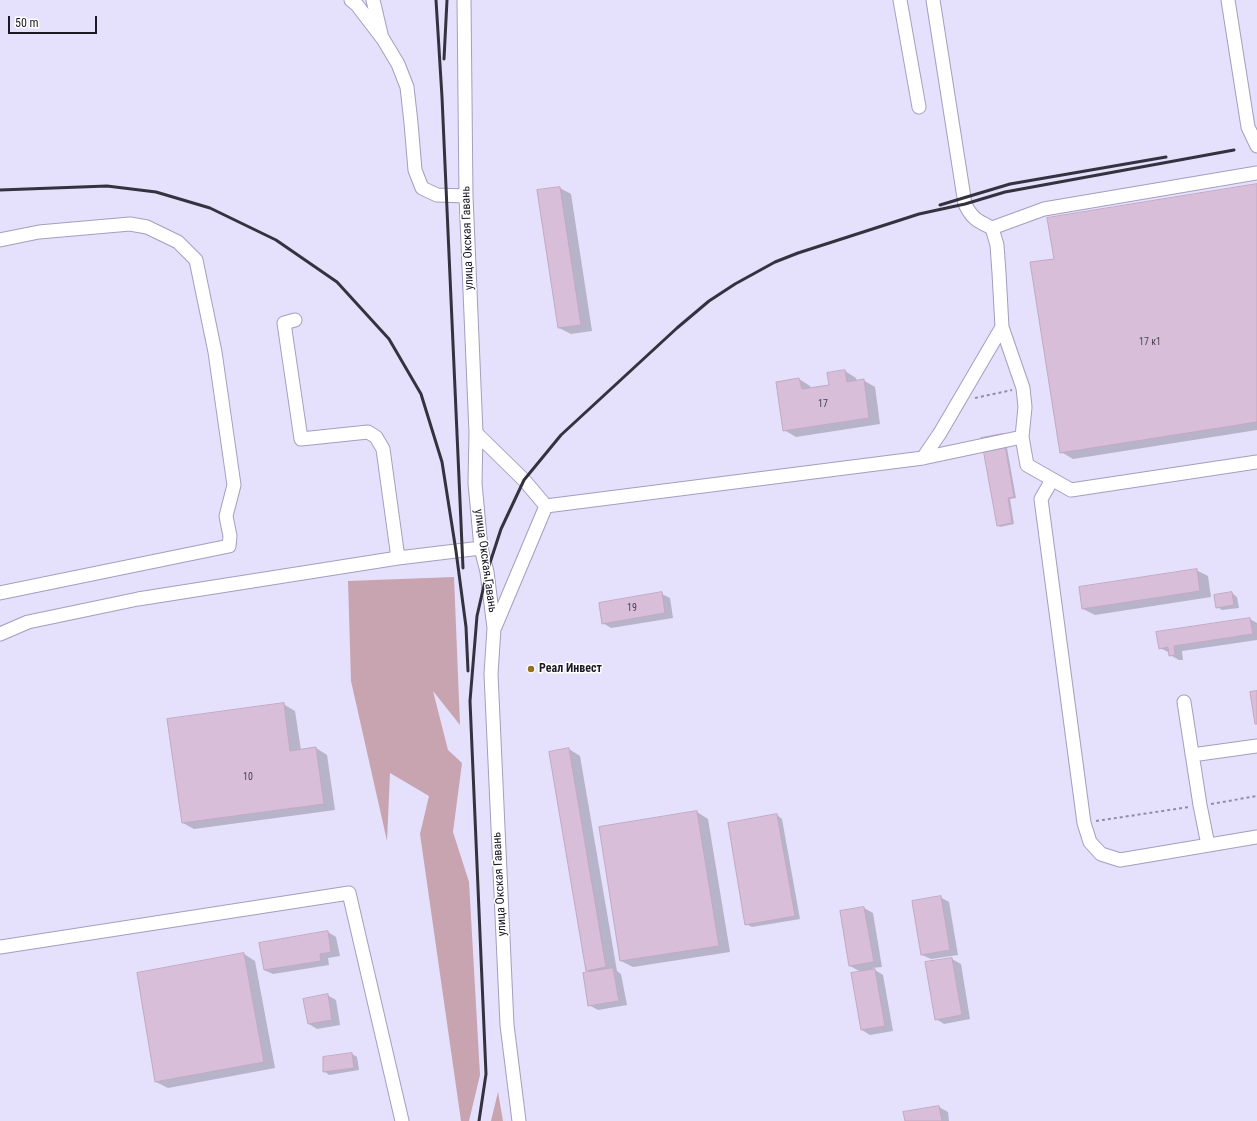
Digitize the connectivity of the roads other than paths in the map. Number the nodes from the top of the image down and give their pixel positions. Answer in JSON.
{"nodes":[{"id":1,"x":351,"y":0,"type":"edge"},
{"id":2,"x":373,"y":0,"type":"edge"},
{"id":3,"x":464,"y":0,"type":"edge"},
{"id":4,"x":900,"y":0,"type":"edge"},
{"id":5,"x":933,"y":0,"type":"edge"},
{"id":6,"x":1228,"y":0,"type":"edge"},
{"id":7,"x":382,"y":40,"type":"junction"},
{"id":8,"x":919,"y":107,"type":"dead end"},
{"id":9,"x":1257,"y":146,"type":"edge"},
{"id":10,"x":1257,"y":173,"type":"edge"},
{"id":11,"x":466,"y":196,"type":"junction"},
{"id":12,"x":992,"y":228,"type":"junction"},
{"id":13,"x":0,"y":240,"type":"edge"},
{"id":14,"x":295,"y":320,"type":"dead end"},
{"id":15,"x":1002,"y":327,"type":"junction"},
{"id":16,"x":476,"y":433,"type":"junction"},
{"id":17,"x":1022,"y":437,"type":"junction"},
{"id":18,"x":923,"y":458,"type":"junction"},
{"id":19,"x":1257,"y":462,"type":"edge"},
{"id":20,"x":1052,"y":480,"type":"junction"},
{"id":21,"x":546,"y":506,"type":"junction"},
{"id":22,"x":481,"y":548,"type":"junction"},
{"id":23,"x":398,"y":558,"type":"junction"},
{"id":24,"x":0,"y":593,"type":"edge"},
{"id":25,"x":494,"y":628,"type":"junction"},
{"id":26,"x":0,"y":634,"type":"edge"},
{"id":27,"x":1184,"y":702,"type":"dead end"},
{"id":28,"x":1257,"y":746,"type":"edge"},
{"id":29,"x":1192,"y":755,"type":"junction"},
{"id":30,"x":1257,"y":837,"type":"edge"},
{"id":31,"x":1208,"y":845,"type":"junction"},
{"id":32,"x":0,"y":947,"type":"edge"},
{"id":33,"x":402,"y":1121,"type":"edge"},
{"id":34,"x":519,"y":1121,"type":"edge"}],
"edges":[{"from":1,"to":7,"type":"street"},
{"from":2,"to":7,"type":"street"},
{"from":3,"to":11,"type":"street","name":"улица Окская Гавань"},
{"from":4,"to":8,"type":"street"},
{"from":5,"to":12,"type":"street"},
{"from":6,"to":9,"type":"street"},
{"from":7,"to":11,"type":"street"},
{"from":10,"to":12,"type":"street"},
{"from":11,"to":16,"type":"street","name":"улица Окская Гавань"},
{"from":12,"to":15,"type":"street"},
{"from":13,"to":24,"type":"street"},
{"from":14,"to":23,"type":"street"},
{"from":15,"to":17,"type":"street"},
{"from":15,"to":18,"type":"street"},
{"from":16,"to":21,"type":"street"},
{"from":16,"to":22,"type":"street","name":"улица Окская Гавань"},
{"from":17,"to":18,"type":"street"},
{"from":17,"to":20,"type":"street"},
{"from":18,"to":21,"type":"street"},
{"from":19,"to":20,"type":"street"},
{"from":20,"to":31,"type":"street"},
{"from":21,"to":25,"type":"street"},
{"from":22,"to":23,"type":"street"},
{"from":22,"to":25,"type":"street","name":"улица Окская Гавань"},
{"from":23,"to":26,"type":"street"},
{"from":25,"to":34,"type":"street","name":"улица Окская Гавань"},
{"from":27,"to":29,"type":"street"},
{"from":28,"to":29,"type":"street"},
{"from":29,"to":31,"type":"street"},
{"from":30,"to":31,"type":"street"},
{"from":32,"to":33,"type":"street"}]}
